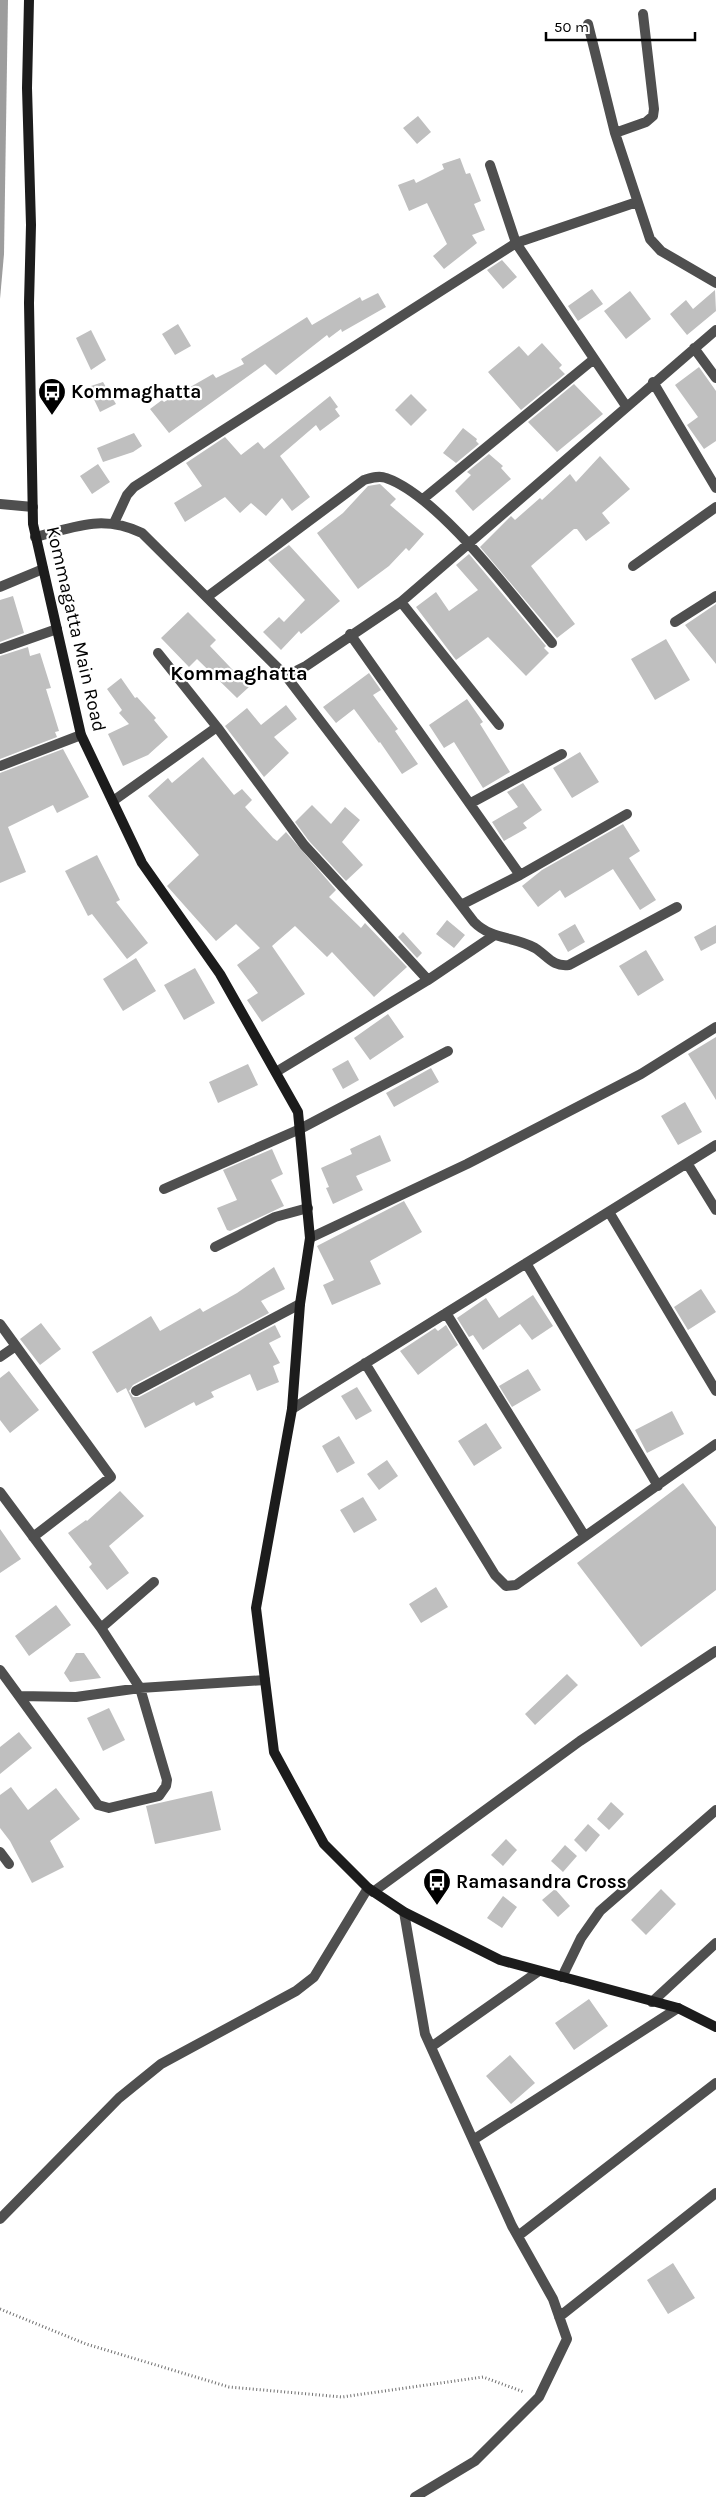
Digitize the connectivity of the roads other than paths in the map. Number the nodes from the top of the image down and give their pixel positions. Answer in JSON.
{"nodes":[{"id":1,"x":29,"y":0,"type":"edge"},
{"id":2,"x":643,"y":14,"type":"dead end"},
{"id":3,"x":588,"y":24,"type":"dead end"},
{"id":4,"x":615,"y":133,"type":"junction"},
{"id":5,"x":490,"y":166,"type":"dead end"},
{"id":6,"x":637,"y":202,"type":"junction"},
{"id":7,"x":516,"y":243,"type":"junction"},
{"id":8,"x":716,"y":283,"type":"edge"},
{"id":9,"x":716,"y":330,"type":"edge"},
{"id":10,"x":694,"y":348,"type":"junction"},
{"id":11,"x":594,"y":360,"type":"junction"},
{"id":12,"x":716,"y":378,"type":"edge"},
{"id":13,"x":653,"y":382,"type":"junction"},
{"id":14,"x":626,"y":406,"type":"junction"},
{"id":15,"x":716,"y":488,"type":"edge"},
{"id":16,"x":423,"y":499,"type":"junction"},
{"id":17,"x":0,"y":504,"type":"edge"},
{"id":18,"x":33,"y":507,"type":"junction"},
{"id":19,"x":716,"y":507,"type":"edge"},
{"id":20,"x":114,"y":524,"type":"junction"},
{"id":21,"x":35,"y":537,"type":"junction"},
{"id":22,"x":468,"y":545,"type":"junction"},
{"id":23,"x":632,"y":566,"type":"dead end"},
{"id":24,"x":43,"y":569,"type":"junction"},
{"id":25,"x":0,"y":587,"type":"edge"},
{"id":26,"x":716,"y":596,"type":"edge"},
{"id":27,"x":207,"y":597,"type":"junction"},
{"id":28,"x":401,"y":602,"type":"junction"},
{"id":29,"x":675,"y":622,"type":"dead end"},
{"id":30,"x":57,"y":629,"type":"junction"},
{"id":31,"x":350,"y":634,"type":"junction"},
{"id":32,"x":552,"y":643,"type":"dead end"},
{"id":33,"x":0,"y":648,"type":"edge"},
{"id":34,"x":158,"y":653,"type":"dead end"},
{"id":35,"x":286,"y":676,"type":"junction"},
{"id":36,"x":499,"y":725,"type":"dead end"},
{"id":37,"x":216,"y":727,"type":"junction"},
{"id":38,"x":81,"y":735,"type":"junction"},
{"id":39,"x":562,"y":754,"type":"dead end"},
{"id":40,"x":0,"y":766,"type":"edge"},
{"id":41,"x":112,"y":801,"type":"junction"},
{"id":42,"x":471,"y":803,"type":"junction"},
{"id":43,"x":627,"y":814,"type":"dead end"},
{"id":44,"x":520,"y":875,"type":"junction"},
{"id":45,"x":461,"y":905,"type":"junction"},
{"id":46,"x":677,"y":907,"type":"dead end"},
{"id":47,"x":493,"y":936,"type":"junction"},
{"id":48,"x":428,"y":980,"type":"junction"},
{"id":49,"x":716,"y":1027,"type":"edge"},
{"id":50,"x":448,"y":1051,"type":"dead end"},
{"id":51,"x":276,"y":1072,"type":"junction"},
{"id":52,"x":300,"y":1129,"type":"junction"},
{"id":53,"x":716,"y":1145,"type":"edge"},
{"id":54,"x":687,"y":1163,"type":"junction"},
{"id":55,"x":164,"y":1188,"type":"dead end"},
{"id":56,"x":308,"y":1208,"type":"junction"},
{"id":57,"x":716,"y":1210,"type":"edge"},
{"id":58,"x":609,"y":1212,"type":"junction"},
{"id":59,"x":310,"y":1238,"type":"junction"},
{"id":60,"x":215,"y":1246,"type":"dead end"},
{"id":61,"x":526,"y":1263,"type":"junction"},
{"id":62,"x":300,"y":1304,"type":"junction"},
{"id":63,"x":446,"y":1313,"type":"junction"},
{"id":64,"x":0,"y":1324,"type":"edge"},
{"id":65,"x":16,"y":1346,"type":"junction"},
{"id":66,"x":0,"y":1357,"type":"edge"},
{"id":67,"x":366,"y":1363,"type":"junction"},
{"id":68,"x":136,"y":1391,"type":"dead end"},
{"id":69,"x":716,"y":1391,"type":"edge"},
{"id":70,"x":292,"y":1409,"type":"junction"},
{"id":71,"x":716,"y":1444,"type":"edge"},
{"id":72,"x":658,"y":1486,"type":"junction"},
{"id":73,"x":0,"y":1492,"type":"edge"},
{"id":74,"x":584,"y":1535,"type":"junction"},
{"id":75,"x":33,"y":1537,"type":"junction"},
{"id":76,"x":154,"y":1582,"type":"dead end"},
{"id":77,"x":101,"y":1628,"type":"junction"},
{"id":78,"x":716,"y":1651,"type":"edge"},
{"id":79,"x":0,"y":1670,"type":"edge"},
{"id":80,"x":265,"y":1680,"type":"junction"},
{"id":81,"x":140,"y":1688,"type":"junction"},
{"id":82,"x":19,"y":1696,"type":"junction"},
{"id":83,"x":716,"y":1810,"type":"edge"},
{"id":84,"x":0,"y":1852,"type":"edge"},
{"id":85,"x":9,"y":1864,"type":"dead end"},
{"id":86,"x":370,"y":1890,"type":"junction"},
{"id":87,"x":404,"y":1912,"type":"junction"},
{"id":88,"x":716,"y":1943,"type":"edge"},
{"id":89,"x":539,"y":1971,"type":"junction"},
{"id":90,"x":562,"y":1977,"type":"junction"},
{"id":91,"x":652,"y":2002,"type":"junction"},
{"id":92,"x":678,"y":2008,"type":"junction"},
{"id":93,"x":716,"y":2027,"type":"edge"},
{"id":94,"x":431,"y":2047,"type":"junction"},
{"id":95,"x":716,"y":2083,"type":"edge"},
{"id":96,"x":474,"y":2140,"type":"junction"},
{"id":97,"x":716,"y":2194,"type":"edge"},
{"id":98,"x":0,"y":2220,"type":"edge"},
{"id":99,"x":518,"y":2236,"type":"junction"},
{"id":100,"x":559,"y":2317,"type":"junction"},
{"id":101,"x":415,"y":2497,"type":"edge"}],
"edges":[{"from":1,"to":18,"type":"main road","name":"Kommagatta Main Road"},
{"from":2,"to":4,"type":"street"},
{"from":3,"to":4,"type":"street"},
{"from":4,"to":6,"type":"street"},
{"from":5,"to":7,"type":"street"},
{"from":6,"to":7,"type":"street"},
{"from":6,"to":8,"type":"street"},
{"from":7,"to":11,"type":"street"},
{"from":7,"to":20,"type":"street"},
{"from":9,"to":10,"type":"street"},
{"from":10,"to":12,"type":"street"},
{"from":10,"to":13,"type":"street"},
{"from":11,"to":14,"type":"street"},
{"from":11,"to":16,"type":"street"},
{"from":13,"to":14,"type":"street"},
{"from":13,"to":15,"type":"street"},
{"from":14,"to":22,"type":"street"},
{"from":16,"to":22,"type":"street"},
{"from":16,"to":27,"type":"street"},
{"from":17,"to":18,"type":"street"},
{"from":18,"to":21,"type":"main road","name":"Kommagatta Main Road"},
{"from":19,"to":23,"type":"street"},
{"from":20,"to":21,"type":"street"},
{"from":20,"to":27,"type":"street"},
{"from":21,"to":24,"type":"main road","name":"Kommagatta Main Road"},
{"from":22,"to":28,"type":"street"},
{"from":22,"to":32,"type":"street"},
{"from":24,"to":25,"type":"street"},
{"from":24,"to":30,"type":"main road","name":"Kommagatta Main Road"},
{"from":26,"to":29,"type":"street"},
{"from":27,"to":35,"type":"street"},
{"from":28,"to":31,"type":"street"},
{"from":28,"to":36,"type":"street"},
{"from":30,"to":33,"type":"street"},
{"from":30,"to":38,"type":"main road","name":"Kommagatta Main Road"},
{"from":31,"to":35,"type":"street"},
{"from":31,"to":42,"type":"street"},
{"from":34,"to":37,"type":"street"},
{"from":35,"to":45,"type":"street"},
{"from":37,"to":41,"type":"street"},
{"from":37,"to":48,"type":"street"},
{"from":38,"to":40,"type":"street"},
{"from":38,"to":41,"type":"main road","name":"Kommagatta Main Road"},
{"from":39,"to":42,"type":"street"},
{"from":41,"to":51,"type":"main road","name":"Kommagatta Main Road"},
{"from":42,"to":44,"type":"street"},
{"from":43,"to":44,"type":"street"},
{"from":44,"to":45,"type":"street"},
{"from":45,"to":47,"type":"street"},
{"from":46,"to":47,"type":"street"},
{"from":47,"to":48,"type":"street"},
{"from":48,"to":51,"type":"street"},
{"from":49,"to":59,"type":"street"},
{"from":50,"to":52,"type":"street"},
{"from":51,"to":52,"type":"main road","name":"Kommagatta Main Road"},
{"from":52,"to":55,"type":"street"},
{"from":52,"to":56,"type":"main road","name":"Kommagatta Main Road"},
{"from":53,"to":54,"type":"street"},
{"from":54,"to":57,"type":"street"},
{"from":54,"to":58,"type":"street"},
{"from":56,"to":59,"type":"main road","name":"Kommagatta Main Road"},
{"from":56,"to":60,"type":"street"},
{"from":58,"to":61,"type":"street"},
{"from":58,"to":69,"type":"street"},
{"from":59,"to":62,"type":"main road","name":"Kommagatta Main Road"},
{"from":61,"to":63,"type":"street"},
{"from":61,"to":72,"type":"street"},
{"from":62,"to":68,"type":"street"},
{"from":62,"to":70,"type":"main road","name":"Kommagatta Main Road"},
{"from":63,"to":67,"type":"street"},
{"from":63,"to":74,"type":"street"},
{"from":64,"to":65,"type":"street"},
{"from":65,"to":66,"type":"street"},
{"from":65,"to":75,"type":"street"},
{"from":67,"to":70,"type":"street"},
{"from":67,"to":74,"type":"street"},
{"from":70,"to":80,"type":"main road","name":"Kommagatta Main Road"},
{"from":71,"to":72,"type":"street"},
{"from":72,"to":74,"type":"street"},
{"from":73,"to":75,"type":"street"},
{"from":75,"to":77,"type":"street"},
{"from":76,"to":77,"type":"street"},
{"from":77,"to":81,"type":"street"},
{"from":78,"to":86,"type":"street"},
{"from":79,"to":82,"type":"street"},
{"from":80,"to":81,"type":"street"},
{"from":80,"to":86,"type":"main road","name":"Kommagatta Main Road"},
{"from":81,"to":82,"type":"street"},
{"from":81,"to":82,"type":"street"},
{"from":83,"to":90,"type":"street"},
{"from":84,"to":85,"type":"street"},
{"from":86,"to":87,"type":"main road","name":"Kommagatta Main Road"},
{"from":86,"to":98,"type":"street"},
{"from":87,"to":89,"type":"main road","name":"Kommagatta Main Road"},
{"from":87,"to":94,"type":"street"},
{"from":88,"to":91,"type":"street"},
{"from":89,"to":90,"type":"main road","name":"Kommagatta Main Road"},
{"from":89,"to":94,"type":"street"},
{"from":90,"to":91,"type":"main road","name":"Kommagatta Main Road"},
{"from":91,"to":92,"type":"main road","name":"Kommagatta Main Road"},
{"from":92,"to":93,"type":"main road","name":"Kommagatta Main Road"},
{"from":92,"to":96,"type":"street"},
{"from":94,"to":96,"type":"street"},
{"from":95,"to":99,"type":"street"},
{"from":96,"to":99,"type":"street"},
{"from":97,"to":100,"type":"street"},
{"from":99,"to":100,"type":"street"},
{"from":100,"to":101,"type":"street"}]}
